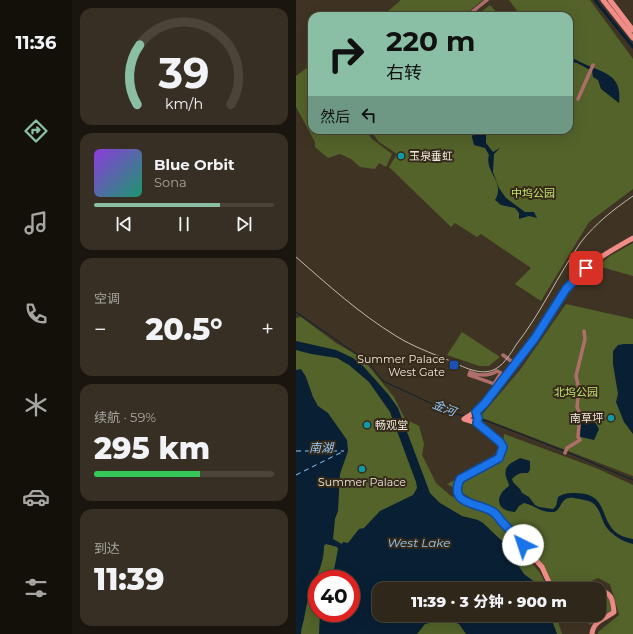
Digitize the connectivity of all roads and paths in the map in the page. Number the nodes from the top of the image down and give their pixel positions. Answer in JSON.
{"nodes":[{"id":1,"x":487,"y":0,"type":"edge"},
{"id":2,"x":603,"y":0,"type":"edge"},
{"id":3,"x":610,"y":0,"type":"edge"},
{"id":4,"x":472,"y":12,"type":"edge"},
{"id":5,"x":633,"y":30,"type":"edge"},
{"id":6,"x":633,"y":38,"type":"edge"},
{"id":7,"x":593,"y":65,"type":"dead end"},
{"id":8,"x":578,"y":99,"type":"dead end"},
{"id":9,"x":633,"y":238,"type":"edge"},
{"id":10,"x":584,"y":331,"type":"dead end"},
{"id":11,"x":503,"y":355,"type":"dead end"},
{"id":12,"x":515,"y":364,"type":"junction"},
{"id":13,"x":494,"y":384,"type":"joint"},
{"id":14,"x":476,"y":412,"type":"junction"},
{"id":15,"x":478,"y":420,"type":"junction"},
{"id":16,"x":565,"y":452,"type":"dead end"},
{"id":17,"x":549,"y":582,"type":"edge"},
{"id":18,"x":606,"y":592,"type":"edge"},
{"id":19,"x":606,"y":617,"type":"edge"},
{"id":20,"x":597,"y":622,"type":"edge"},
{"id":21,"x":592,"y":634,"type":"edge"}],
"edges":[{"from":1,"to":4,"type":"street"},
{"from":2,"to":6,"type":"street"},
{"from":3,"to":5,"type":"street"},
{"from":7,"to":8,"type":"street"},
{"from":9,"to":12,"type":"street"},
{"from":10,"to":16,"type":"street"},
{"from":11,"to":12,"type":"street"},
{"from":12,"to":14,"type":"street"},
{"from":13,"to":13,"type":"street"},
{"from":14,"to":15,"type":"street"},
{"from":14,"to":15,"type":"street"},
{"from":15,"to":17,"type":"street"},
{"from":18,"to":19,"type":"street"},
{"from":20,"to":21,"type":"street"}]}
